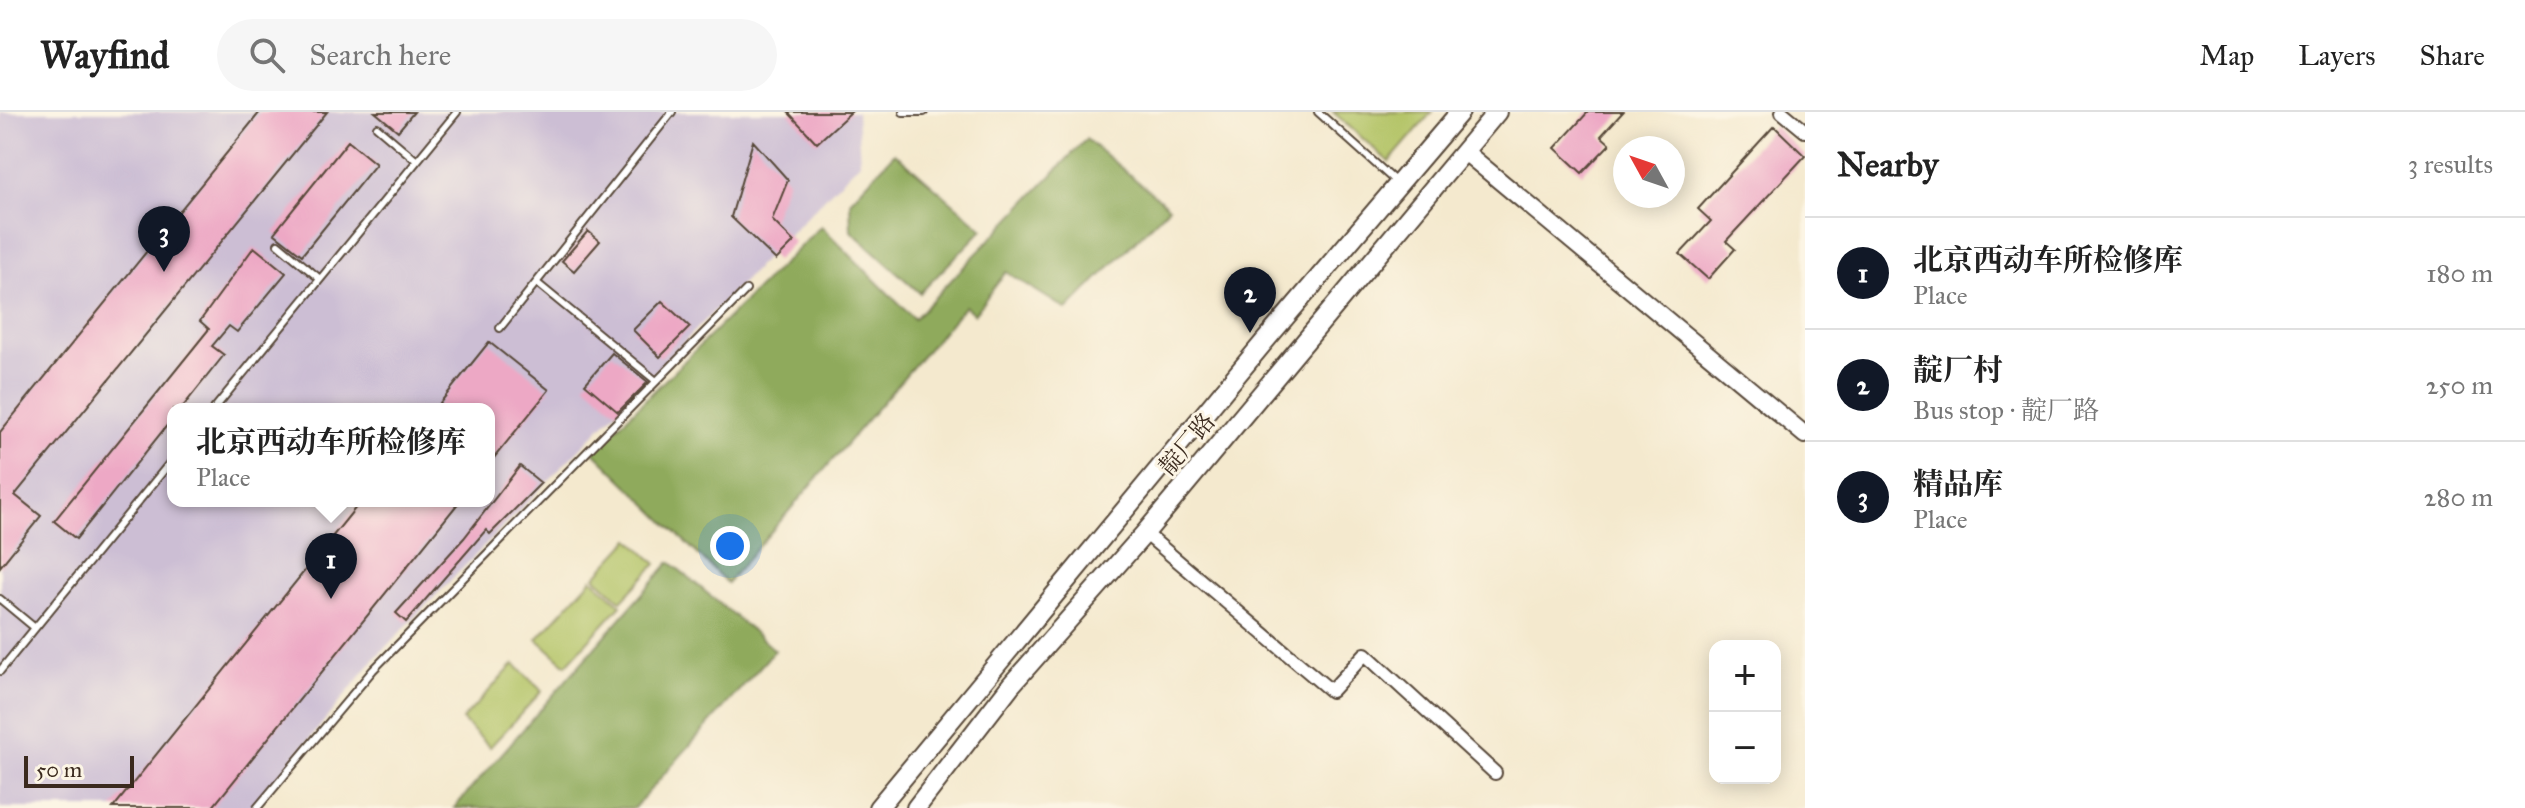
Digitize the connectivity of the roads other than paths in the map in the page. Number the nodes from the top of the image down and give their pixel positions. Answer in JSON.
{"nodes":[{"id":1,"x":457,"y":112,"type":"edge"},
{"id":2,"x":672,"y":112,"type":"edge"},
{"id":3,"x":903,"y":112,"type":"edge"},
{"id":4,"x":924,"y":112,"type":"edge"},
{"id":5,"x":1318,"y":112,"type":"edge"},
{"id":6,"x":1460,"y":112,"type":"edge"},
{"id":7,"x":1497,"y":112,"type":"edge"},
{"id":8,"x":1782,"y":112,"type":"edge"},
{"id":9,"x":377,"y":127,"type":"dead end"},
{"id":10,"x":1805,"y":131,"type":"edge"},
{"id":11,"x":1464,"y":151,"type":"junction"},
{"id":12,"x":417,"y":161,"type":"junction"},
{"id":13,"x":1399,"y":184,"type":"junction"},
{"id":14,"x":278,"y":244,"type":"dead end"},
{"id":15,"x":320,"y":279,"type":"junction"},
{"id":16,"x":537,"y":283,"type":"junction"},
{"id":17,"x":746,"y":290,"type":"dead end"},
{"id":18,"x":500,"y":328,"type":"dead end"},
{"id":19,"x":655,"y":380,"type":"junction"},
{"id":20,"x":219,"y":403,"type":"edge"},
{"id":21,"x":1805,"y":435,"type":"edge"},
{"id":22,"x":167,"y":466,"type":"edge"},
{"id":23,"x":1145,"y":533,"type":"junction"},
{"id":24,"x":0,"y":599,"type":"edge"},
{"id":25,"x":35,"y":628,"type":"junction"},
{"id":26,"x":0,"y":671,"type":"edge"},
{"id":27,"x":1495,"y":773,"type":"dead end"},
{"id":28,"x":257,"y":808,"type":"edge"},
{"id":29,"x":878,"y":808,"type":"edge"},
{"id":30,"x":916,"y":808,"type":"edge"}],
"edges":[{"from":1,"to":12,"type":"lane"},
{"from":2,"to":16,"type":"lane"},
{"from":3,"to":4,"type":"lane"},
{"from":5,"to":13,"type":"lane"},
{"from":6,"to":13,"type":"main road"},
{"from":7,"to":11,"type":"main road","name":"靛厂路"},
{"from":8,"to":10,"type":"street"},
{"from":9,"to":12,"type":"lane"},
{"from":11,"to":21,"type":"street"},
{"from":11,"to":23,"type":"main road","name":"靛厂路"},
{"from":12,"to":15,"type":"lane"},
{"from":13,"to":29,"type":"main road"},
{"from":14,"to":15,"type":"lane"},
{"from":15,"to":20,"type":"lane"},
{"from":16,"to":18,"type":"lane"},
{"from":16,"to":19,"type":"lane"},
{"from":17,"to":19,"type":"lane"},
{"from":19,"to":28,"type":"lane"},
{"from":22,"to":25,"type":"lane"},
{"from":23,"to":27,"type":"street"},
{"from":23,"to":30,"type":"main road","name":"靛厂路"},
{"from":24,"to":25,"type":"lane"},
{"from":25,"to":26,"type":"lane"}]}
